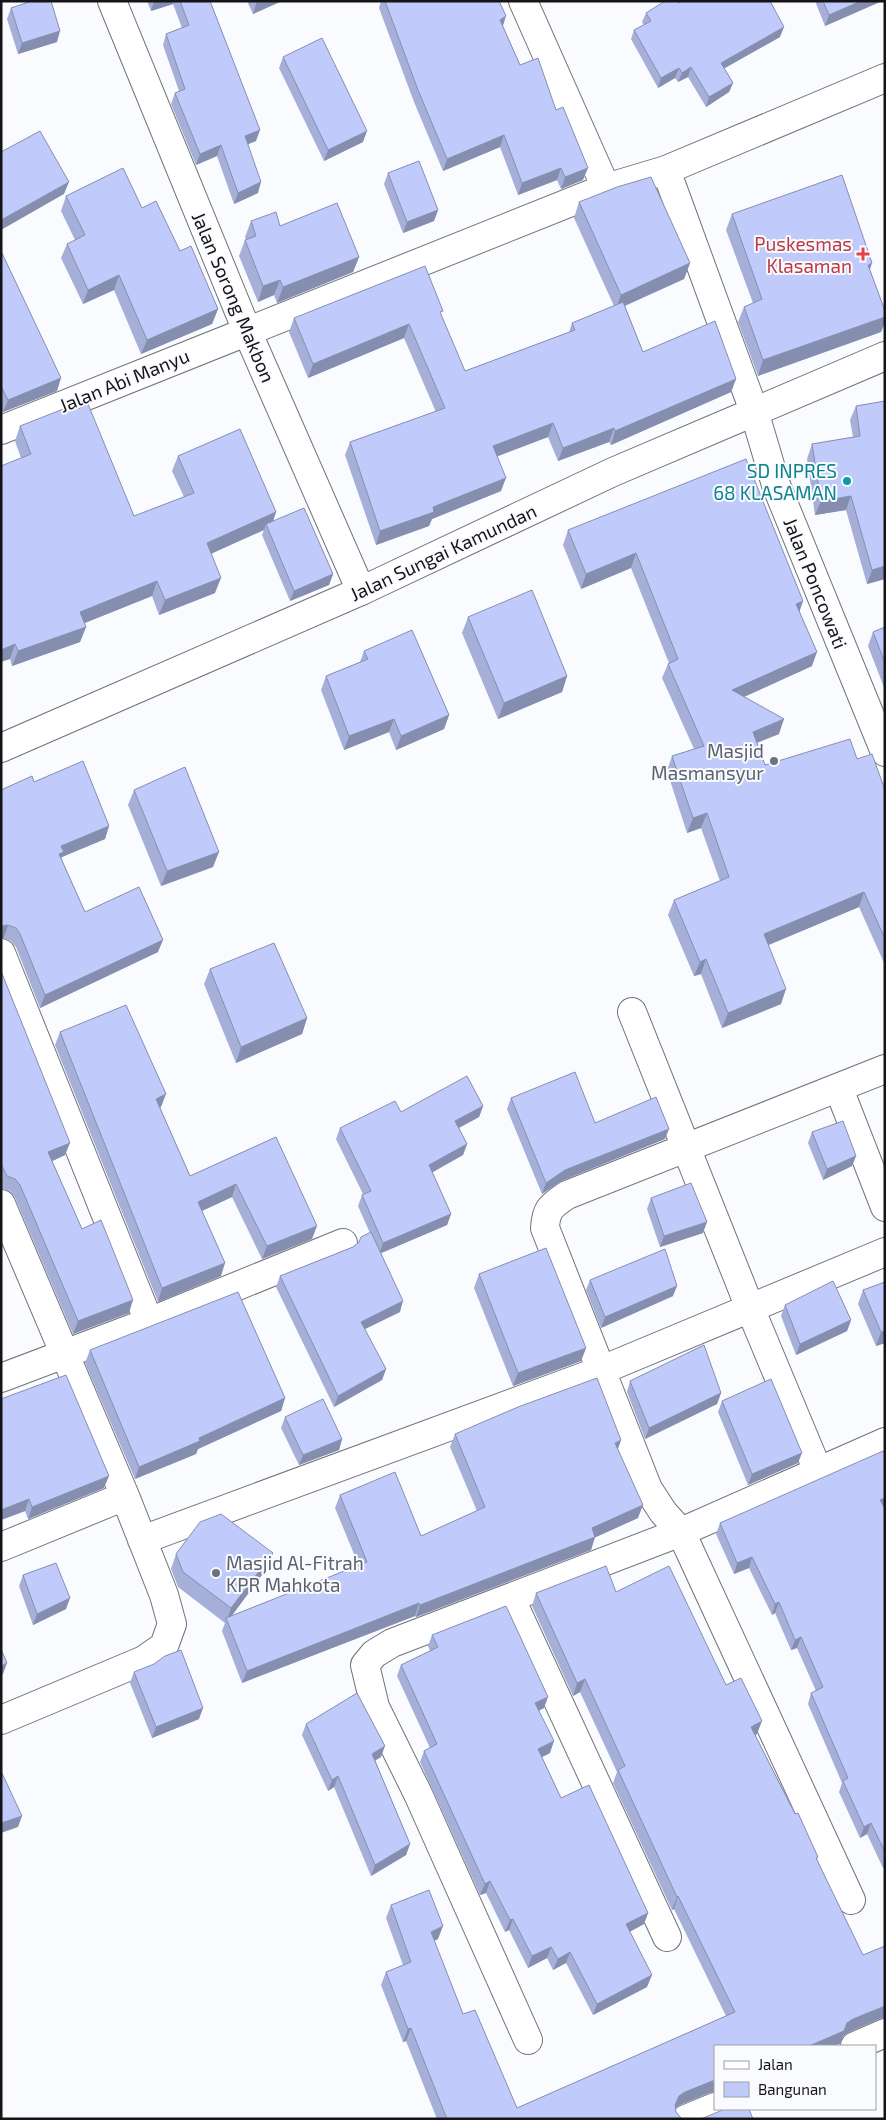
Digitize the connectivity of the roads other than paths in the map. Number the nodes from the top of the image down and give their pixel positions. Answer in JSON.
{"nodes":[{"id":1,"x":112,"y":1,"type":"edge"},
{"id":2,"x":523,"y":1,"type":"edge"},
{"id":3,"x":885,"y":78,"type":"edge"},
{"id":4,"x":666,"y":170,"type":"junction"},
{"id":5,"x":606,"y":188,"type":"junction"},
{"id":6,"x":247,"y":331,"type":"junction"},
{"id":7,"x":885,"y":356,"type":"edge"},
{"id":8,"x":754,"y":411,"type":"junction"},
{"id":9,"x":1,"y":430,"type":"edge"},
{"id":10,"x":362,"y":591,"type":"junction"},
{"id":11,"x":1,"y":748,"type":"edge"},
{"id":12,"x":885,"y":752,"type":"edge"},
{"id":13,"x":1,"y":953,"type":"edge"},
{"id":14,"x":632,"y":1012,"type":"dead end"},
{"id":15,"x":885,"y":1069,"type":"edge"},
{"id":16,"x":838,"y":1088,"type":"junction"},
{"id":17,"x":688,"y":1149,"type":"junction"},
{"id":18,"x":1,"y":1204,"type":"edge"},
{"id":19,"x":885,"y":1207,"type":"edge"},
{"id":20,"x":343,"y":1243,"type":"dead end"},
{"id":21,"x":885,"y":1252,"type":"edge"},
{"id":22,"x":750,"y":1308,"type":"junction"},
{"id":23,"x":149,"y":1322,"type":"junction"},
{"id":24,"x":65,"y":1353,"type":"junction"},
{"id":25,"x":602,"y":1370,"type":"junction"},
{"id":26,"x":1,"y":1378,"type":"edge"},
{"id":27,"x":885,"y":1442,"type":"edge"},
{"id":28,"x":818,"y":1471,"type":"junction"},
{"id":29,"x":125,"y":1496,"type":"junction"},
{"id":30,"x":681,"y":1532,"type":"junction"},
{"id":31,"x":142,"y":1540,"type":"junction"},
{"id":32,"x":1,"y":1546,"type":"edge"},
{"id":33,"x":511,"y":1599,"type":"junction"},
{"id":34,"x":1,"y":1720,"type":"edge"},
{"id":35,"x":851,"y":1900,"type":"dead end"},
{"id":36,"x":667,"y":1937,"type":"dead end"},
{"id":37,"x":885,"y":2033,"type":"edge"},
{"id":38,"x":528,"y":2040,"type":"dead end"},
{"id":39,"x":857,"y":2045,"type":"edge"},
{"id":40,"x":714,"y":2106,"type":"edge"},
{"id":41,"x":686,"y":2119,"type":"edge"}],
"edges":[{"from":1,"to":6,"type":"main road","name":"Jalan Sorong Makbon"},
{"from":2,"to":5,"type":"main road"},
{"from":3,"to":4,"type":"main road","name":"Jalan Abi Manyu"},
{"from":4,"to":5,"type":"main road","name":"Jalan Abi Manyu"},
{"from":4,"to":8,"type":"main road","name":"Jalan Poncowati"},
{"from":5,"to":6,"type":"main road","name":"Jalan Abi Manyu"},
{"from":6,"to":9,"type":"main road","name":"Jalan Abi Manyu"},
{"from":6,"to":10,"type":"main road","name":"Jalan Sorong Makbon"},
{"from":7,"to":8,"type":"main road","name":"Jalan Sungai Kamundan"},
{"from":8,"to":10,"type":"main road","name":"Jalan Sungai Kamundan"},
{"from":8,"to":12,"type":"main road","name":"Jalan Poncowati"},
{"from":10,"to":11,"type":"main road","name":"Jalan Sungai Kamundan"},
{"from":13,"to":23,"type":"main road"},
{"from":14,"to":17,"type":"main road"},
{"from":15,"to":16,"type":"main road"},
{"from":16,"to":17,"type":"main road"},
{"from":16,"to":19,"type":"main road"},
{"from":17,"to":22,"type":"main road"},
{"from":17,"to":25,"type":"main road"},
{"from":18,"to":24,"type":"main road"},
{"from":20,"to":23,"type":"main road"},
{"from":21,"to":22,"type":"main road"},
{"from":22,"to":25,"type":"main road"},
{"from":22,"to":28,"type":"main road"},
{"from":23,"to":24,"type":"main road"},
{"from":24,"to":26,"type":"main road"},
{"from":24,"to":29,"type":"main road"},
{"from":25,"to":30,"type":"main road"},
{"from":25,"to":31,"type":"main road"},
{"from":27,"to":28,"type":"main road"},
{"from":28,"to":30,"type":"main road"},
{"from":29,"to":31,"type":"main road"},
{"from":29,"to":32,"type":"main road"},
{"from":30,"to":33,"type":"main road"},
{"from":30,"to":35,"type":"main road"},
{"from":31,"to":34,"type":"main road"},
{"from":33,"to":36,"type":"main road"},
{"from":33,"to":38,"type":"main road"},
{"from":37,"to":39,"type":"main road"},
{"from":40,"to":41,"type":"main road"}]}
